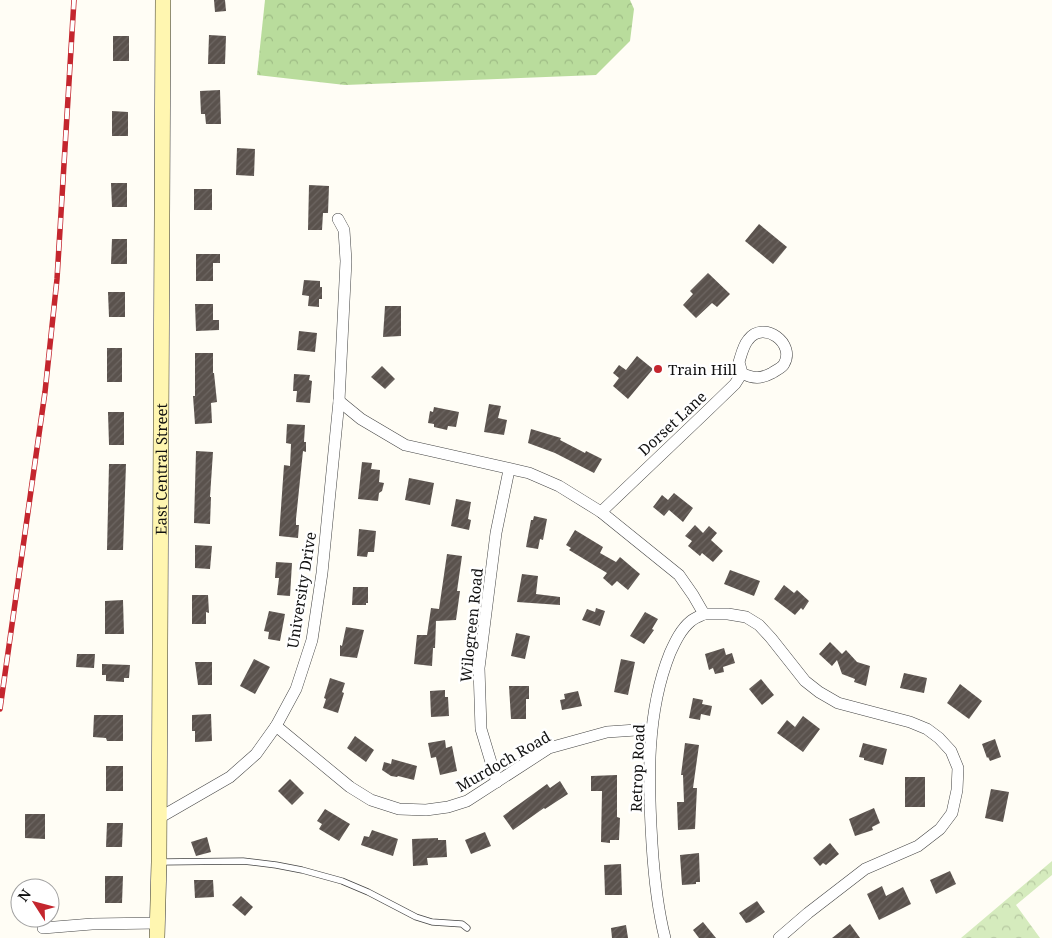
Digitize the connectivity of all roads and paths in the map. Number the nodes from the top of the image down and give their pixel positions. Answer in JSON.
{"nodes":[{"id":1,"x":163,"y":0,"type":"edge"},
{"id":2,"x":338,"y":220,"type":"dead end"},
{"id":3,"x":742,"y":373,"type":"junction"},
{"id":4,"x":339,"y":401,"type":"junction"},
{"id":5,"x":509,"y":470,"type":"junction"},
{"id":6,"x":600,"y":512,"type":"junction"},
{"id":7,"x":704,"y":614,"type":"junction"},
{"id":8,"x":276,"y":726,"type":"junction"},
{"id":9,"x":651,"y":729,"type":"junction"},
{"id":10,"x":496,"y":782,"type":"junction"},
{"id":11,"x":159,"y":818,"type":"junction"},
{"id":12,"x":159,"y":862,"type":"junction"},
{"id":13,"x":60,"y":927,"type":"edge"},
{"id":14,"x":467,"y":928,"type":"dead end"},
{"id":15,"x":157,"y":930,"type":"edge"},
{"id":16,"x":665,"y":938,"type":"edge"},
{"id":17,"x":779,"y":938,"type":"edge"}],
"edges":[{"from":1,"to":11,"type":"main road","name":"East Central Street"},
{"from":2,"to":4,"type":"street","name":"University Drive"},
{"from":3,"to":3,"type":"street"},
{"from":3,"to":6,"type":"street","name":"Dorset Lane"},
{"from":4,"to":5,"type":"street"},
{"from":4,"to":8,"type":"street","name":"University Drive"},
{"from":5,"to":6,"type":"street"},
{"from":5,"to":10,"type":"street","name":"Wilogreen Road"},
{"from":6,"to":7,"type":"street"},
{"from":7,"to":9,"type":"street","name":"Retrop Road"},
{"from":7,"to":17,"type":"street"},
{"from":8,"to":10,"type":"street","name":"Murdoch Road"},
{"from":8,"to":11,"type":"street","name":"University Drive"},
{"from":9,"to":10,"type":"street","name":"Murdoch Road"},
{"from":9,"to":16,"type":"street","name":"Retrop Road"},
{"from":11,"to":12,"type":"main road","name":"East Central Street"},
{"from":12,"to":14,"type":"lane"},
{"from":12,"to":15,"type":"main road","name":"East Central Street"},
{"from":13,"to":15,"type":"street"}]}
